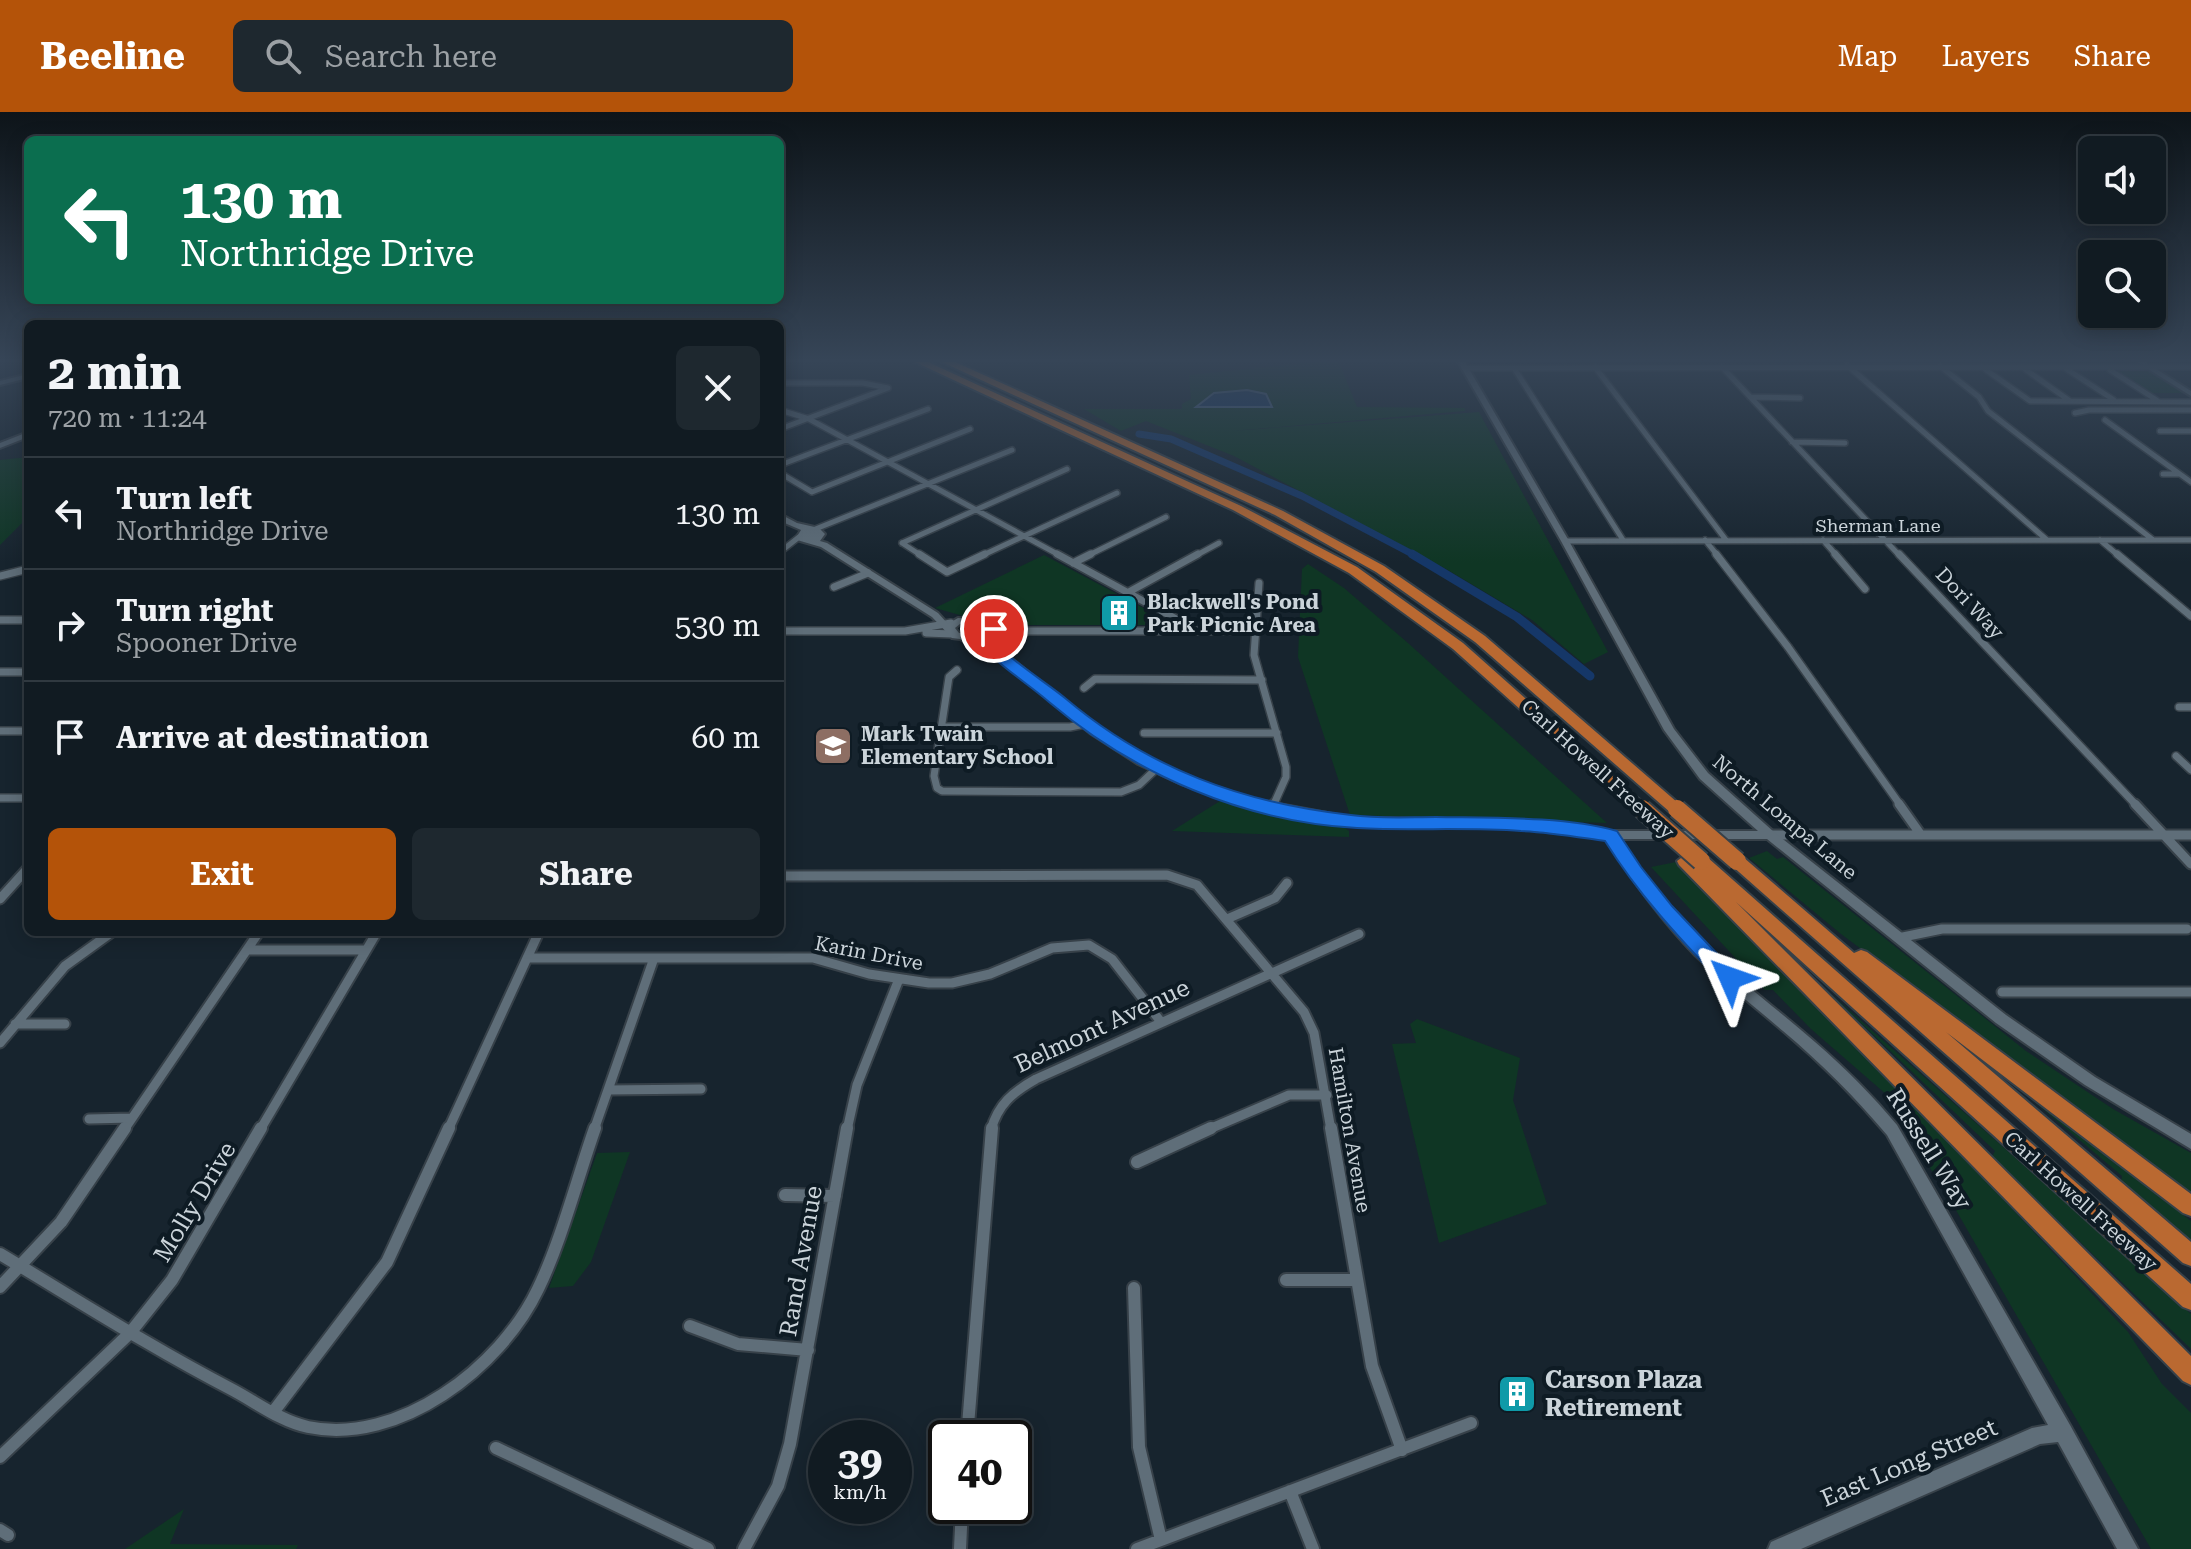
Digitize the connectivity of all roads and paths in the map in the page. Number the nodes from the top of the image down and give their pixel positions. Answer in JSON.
{"nodes":[{"id":1,"x":827,"y":429,"type":"edge"},
{"id":2,"x":875,"y":429,"type":"edge"},
{"id":3,"x":970,"y":429,"type":"dead end"},
{"id":4,"x":1066,"y":429,"type":"edge"},
{"id":5,"x":1096,"y":429,"type":"edge"},
{"id":6,"x":1500,"y":429,"type":"edge"},
{"id":7,"x":1553,"y":429,"type":"edge"},
{"id":8,"x":1642,"y":429,"type":"edge"},
{"id":9,"x":1780,"y":429,"type":"edge"},
{"id":10,"x":1920,"y":429,"type":"edge"},
{"id":11,"x":2011,"y":429,"type":"edge"},
{"id":12,"x":2117,"y":429,"type":"edge"},
{"id":13,"x":2160,"y":431,"type":"dead end"},
{"id":14,"x":2191,"y":431,"type":"edge"},
{"id":15,"x":24,"y":436,"type":"edge"},
{"id":16,"x":2113,"y":436,"type":"dead end"},
{"id":17,"x":2126,"y":436,"type":"junction"},
{"id":18,"x":846,"y":440,"type":"junction"},
{"id":19,"x":1792,"y":442,"type":"junction"},
{"id":20,"x":1845,"y":443,"type":"dead end"},
{"id":21,"x":0,"y":446,"type":"edge"},
{"id":22,"x":1012,"y":450,"type":"dead end"},
{"id":23,"x":888,"y":462,"type":"junction"},
{"id":24,"x":784,"y":463,"type":"edge"},
{"id":25,"x":1067,"y":469,"type":"dead end"},
{"id":26,"x":2163,"y":474,"type":"dead end"},
{"id":27,"x":2179,"y":474,"type":"junction"},
{"id":28,"x":784,"y":475,"type":"edge"},
{"id":29,"x":2191,"y":482,"type":"edge"},
{"id":30,"x":928,"y":485,"type":"junction"},
{"id":31,"x":1117,"y":493,"type":"dead end"},
{"id":32,"x":976,"y":511,"type":"junction"},
{"id":33,"x":1166,"y":517,"type":"dead end"},
{"id":34,"x":784,"y":519,"type":"edge"},
{"id":35,"x":812,"y":536,"type":"junction"},
{"id":36,"x":1022,"y":536,"type":"junction"},
{"id":37,"x":2099,"y":539,"type":"junction"},
{"id":38,"x":1623,"y":540,"type":"junction"},
{"id":39,"x":1705,"y":540,"type":"junction"},
{"id":40,"x":1726,"y":540,"type":"junction"},
{"id":41,"x":1823,"y":540,"type":"junction"},
{"id":42,"x":1885,"y":540,"type":"junction"},
{"id":43,"x":2047,"y":540,"type":"junction"},
{"id":44,"x":2153,"y":540,"type":"junction"},
{"id":45,"x":2191,"y":540,"type":"edge"},
{"id":46,"x":1565,"y":541,"type":"junction"},
{"id":47,"x":1219,"y":543,"type":"dead end"},
{"id":48,"x":784,"y":550,"type":"edge"},
{"id":49,"x":1073,"y":563,"type":"junction"},
{"id":50,"x":24,"y":570,"type":"edge"},
{"id":51,"x":868,"y":573,"type":"junction"},
{"id":52,"x":0,"y":576,"type":"edge"},
{"id":53,"x":1259,"y":583,"type":"dead end"},
{"id":54,"x":834,"y":587,"type":"dead end"},
{"id":55,"x":1865,"y":589,"type":"dead end"},
{"id":56,"x":1127,"y":593,"type":"junction"},
{"id":57,"x":931,"y":612,"type":"junction"},
{"id":58,"x":2191,"y":616,"type":"edge"},
{"id":59,"x":0,"y":620,"type":"edge"},
{"id":60,"x":24,"y":620,"type":"edge"},
{"id":61,"x":953,"y":626,"type":"junction"},
{"id":62,"x":1183,"y":630,"type":"junction"},
{"id":63,"x":784,"y":631,"type":"edge"},
{"id":64,"x":905,"y":631,"type":"junction"},
{"id":65,"x":975,"y":631,"type":"junction"},
{"id":66,"x":1254,"y":631,"type":"junction"},
{"id":67,"x":991,"y":649,"type":"junction"},
{"id":68,"x":957,"y":670,"type":"dead end"},
{"id":69,"x":0,"y":672,"type":"edge"},
{"id":70,"x":24,"y":672,"type":"edge"},
{"id":71,"x":1262,"y":680,"type":"junction"},
{"id":72,"x":1084,"y":688,"type":"dead end"},
{"id":73,"x":2179,"y":707,"type":"dead end"},
{"id":74,"x":2191,"y":707,"type":"edge"},
{"id":75,"x":1085,"y":724,"type":"junction"},
{"id":76,"x":942,"y":727,"type":"junction"},
{"id":77,"x":0,"y":731,"type":"edge"},
{"id":78,"x":24,"y":731,"type":"edge"},
{"id":79,"x":1144,"y":733,"type":"dead end"},
{"id":80,"x":1277,"y":733,"type":"junction"},
{"id":81,"x":2176,"y":756,"type":"dead end"},
{"id":82,"x":1157,"y":768,"type":"junction"},
{"id":83,"x":2191,"y":770,"type":"edge"},
{"id":84,"x":0,"y":798,"type":"edge"},
{"id":85,"x":24,"y":798,"type":"edge"},
{"id":86,"x":1272,"y":808,"type":"junction"},
{"id":87,"x":1610,"y":835,"type":"junction"},
{"id":88,"x":1770,"y":835,"type":"junction"},
{"id":89,"x":1921,"y":835,"type":"junction"},
{"id":90,"x":2164,"y":835,"type":"junction"},
{"id":91,"x":2191,"y":835,"type":"edge"},
{"id":92,"x":1693,"y":861,"type":"junction"},
{"id":93,"x":1737,"y":861,"type":"junction"},
{"id":94,"x":2191,"y":864,"type":"edge"},
{"id":95,"x":24,"y":872,"type":"edge"},
{"id":96,"x":784,"y":876,"type":"edge"},
{"id":97,"x":1287,"y":883,"type":"dead end"},
{"id":98,"x":0,"y":899,"type":"edge"},
{"id":99,"x":1227,"y":919,"type":"junction"},
{"id":100,"x":2187,"y":929,"type":"dead end"},
{"id":101,"x":1359,"y":934,"type":"dead end"},
{"id":102,"x":106,"y":936,"type":"edge"},
{"id":103,"x":256,"y":936,"type":"edge"},
{"id":104,"x":375,"y":936,"type":"edge"},
{"id":105,"x":537,"y":936,"type":"edge"},
{"id":106,"x":1898,"y":938,"type":"junction"},
{"id":107,"x":247,"y":950,"type":"junction"},
{"id":108,"x":366,"y":950,"type":"junction"},
{"id":109,"x":528,"y":958,"type":"junction"},
{"id":110,"x":654,"y":958,"type":"junction"},
{"id":111,"x":1274,"y":972,"type":"junction"},
{"id":112,"x":899,"y":979,"type":"junction"},
{"id":113,"x":2002,"y":992,"type":"dead end"},
{"id":114,"x":2191,"y":992,"type":"edge"},
{"id":115,"x":1161,"y":1022,"type":"junction"},
{"id":116,"x":15,"y":1024,"type":"junction"},
{"id":117,"x":65,"y":1024,"type":"dead end"},
{"id":118,"x":0,"y":1043,"type":"edge"},
{"id":119,"x":701,"y":1089,"type":"dead end"},
{"id":120,"x":608,"y":1090,"type":"junction"},
{"id":121,"x":1327,"y":1095,"type":"junction"},
{"id":122,"x":132,"y":1118,"type":"junction"},
{"id":123,"x":89,"y":1119,"type":"dead end"},
{"id":124,"x":2191,"y":1142,"type":"edge"},
{"id":125,"x":1137,"y":1162,"type":"dead end"},
{"id":126,"x":785,"y":1195,"type":"dead end"},
{"id":127,"x":835,"y":1196,"type":"junction"},
{"id":128,"x":2191,"y":1206,"type":"edge"},
{"id":129,"x":0,"y":1254,"type":"edge"},
{"id":130,"x":2191,"y":1256,"type":"edge"},
{"id":131,"x":22,"y":1267,"type":"junction"},
{"id":132,"x":1286,"y":1280,"type":"dead end"},
{"id":133,"x":1357,"y":1280,"type":"junction"},
{"id":134,"x":0,"y":1287,"type":"edge"},
{"id":135,"x":1134,"y":1288,"type":"dead end"},
{"id":136,"x":2191,"y":1299,"type":"edge"},
{"id":137,"x":690,"y":1326,"type":"dead end"},
{"id":138,"x":130,"y":1333,"type":"junction"},
{"id":139,"x":808,"y":1350,"type":"junction"},
{"id":140,"x":2191,"y":1373,"type":"edge"},
{"id":141,"x":274,"y":1411,"type":"junction"},
{"id":142,"x":968,"y":1420,"type":"edge"},
{"id":143,"x":1471,"y":1423,"type":"dead end"},
{"id":144,"x":2063,"y":1432,"type":"junction"},
{"id":145,"x":496,"y":1448,"type":"dead end"},
{"id":146,"x":1402,"y":1450,"type":"junction"},
{"id":147,"x":0,"y":1457,"type":"edge"},
{"id":148,"x":1290,"y":1491,"type":"junction"},
{"id":149,"x":961,"y":1524,"type":"edge"},
{"id":150,"x":1161,"y":1540,"type":"junction"},
{"id":151,"x":708,"y":1549,"type":"edge"},
{"id":152,"x":744,"y":1549,"type":"edge"},
{"id":153,"x":960,"y":1549,"type":"edge"},
{"id":154,"x":1137,"y":1549,"type":"edge"},
{"id":155,"x":1313,"y":1549,"type":"edge"},
{"id":156,"x":1778,"y":1549,"type":"edge"},
{"id":157,"x":2128,"y":1549,"type":"edge"}],
"edges":[{"from":1,"to":18,"type":"street"},
{"from":2,"to":18,"type":"street"},
{"from":3,"to":23,"type":"street"},
{"from":4,"to":92,"type":"highway","name":"Carl Howell Freeway"},
{"from":5,"to":93,"type":"highway","name":"Carl Howell Freeway","bridge":true},
{"from":6,"to":46,"type":"street","name":"North Lompa Lane"},
{"from":7,"to":38,"type":"street"},
{"from":8,"to":40,"type":"street"},
{"from":9,"to":19,"type":"street","name":"Dori Way"},
{"from":10,"to":43,"type":"street"},
{"from":11,"to":44,"type":"street"},
{"from":12,"to":17,"type":"street"},
{"from":13,"to":14,"type":"street"},
{"from":15,"to":21,"type":"street"},
{"from":16,"to":17,"type":"street"},
{"from":17,"to":27,"type":"street"},
{"from":18,"to":23,"type":"street"},
{"from":18,"to":24,"type":"street"},
{"from":19,"to":20,"type":"street"},
{"from":19,"to":42,"type":"street","name":"Dori Way"},
{"from":22,"to":30,"type":"street"},
{"from":23,"to":28,"type":"street"},
{"from":23,"to":30,"type":"street"},
{"from":25,"to":32,"type":"street"},
{"from":26,"to":27,"type":"street"},
{"from":27,"to":29,"type":"street"},
{"from":30,"to":32,"type":"street"},
{"from":30,"to":35,"type":"street"},
{"from":31,"to":36,"type":"street"},
{"from":32,"to":36,"type":"street"},
{"from":32,"to":36,"type":"street"},
{"from":33,"to":49,"type":"street"},
{"from":34,"to":35,"type":"street"},
{"from":35,"to":48,"type":"street"},
{"from":35,"to":51,"type":"street"},
{"from":36,"to":49,"type":"street"},
{"from":37,"to":43,"type":"street","name":"Sherman Lane"},
{"from":37,"to":44,"type":"street","name":"Sherman Lane"},
{"from":37,"to":58,"type":"street"},
{"from":38,"to":39,"type":"street","name":"Sherman Lane"},
{"from":38,"to":46,"type":"street","name":"Sherman Lane"},
{"from":39,"to":40,"type":"street","name":"Sherman Lane"},
{"from":39,"to":89,"type":"street"},
{"from":40,"to":41,"type":"street","name":"Sherman Lane"},
{"from":41,"to":42,"type":"street","name":"Sherman Lane"},
{"from":41,"to":55,"type":"street"},
{"from":42,"to":43,"type":"street","name":"Sherman Lane"},
{"from":42,"to":90,"type":"street","name":"Dori Way"},
{"from":44,"to":45,"type":"street","name":"Sherman Lane"},
{"from":46,"to":88,"type":"street","name":"North Lompa Lane"},
{"from":47,"to":56,"type":"street"},
{"from":49,"to":56,"type":"street"},
{"from":50,"to":52,"type":"street"},
{"from":51,"to":54,"type":"street"},
{"from":51,"to":57,"type":"street"},
{"from":53,"to":66,"type":"street"},
{"from":56,"to":62,"type":"street"},
{"from":57,"to":61,"type":"street"},
{"from":57,"to":61,"type":"street"},
{"from":59,"to":60,"type":"street"},
{"from":61,"to":64,"type":"street"},
{"from":61,"to":64,"type":"street"},
{"from":61,"to":65,"type":"street"},
{"from":61,"to":65,"type":"street"},
{"from":62,"to":65,"type":"street"},
{"from":62,"to":66,"type":"street"},
{"from":63,"to":64,"type":"street"},
{"from":65,"to":67,"type":"street"},
{"from":65,"to":67,"type":"street"},
{"from":66,"to":71,"type":"street"},
{"from":67,"to":75,"type":"street"},
{"from":68,"to":76,"type":"street"},
{"from":69,"to":70,"type":"street"},
{"from":71,"to":72,"type":"street"},
{"from":71,"to":80,"type":"street"},
{"from":73,"to":74,"type":"street"},
{"from":75,"to":76,"type":"street"},
{"from":75,"to":82,"type":"street"},
{"from":76,"to":82,"type":"street"},
{"from":77,"to":78,"type":"street"},
{"from":79,"to":80,"type":"street"},
{"from":80,"to":86,"type":"street"},
{"from":81,"to":83,"type":"street"},
{"from":82,"to":86,"type":"street"},
{"from":84,"to":85,"type":"street"},
{"from":86,"to":87,"type":"street"},
{"from":87,"to":88,"type":"street"},
{"from":87,"to":144,"type":"street","name":"Russell Way"},
{"from":88,"to":89,"type":"street"},
{"from":88,"to":106,"type":"street","name":"North Lompa Lane"},
{"from":89,"to":90,"type":"street"},
{"from":90,"to":91,"type":"street"},
{"from":90,"to":94,"type":"street","name":"Dori Way"},
{"from":92,"to":136,"type":"highway","name":"Carl Howell Freeway"},
{"from":92,"to":140,"type":"highway"},
{"from":93,"to":128,"type":"highway"},
{"from":93,"to":130,"type":"highway","name":"Carl Howell Freeway"},
{"from":95,"to":98,"type":"street"},
{"from":96,"to":99,"type":"street","name":"Hamilton Avenue"},
{"from":97,"to":99,"type":"street"},
{"from":99,"to":111,"type":"street","name":"Hamilton Avenue"},
{"from":100,"to":106,"type":"street"},
{"from":101,"to":111,"type":"street","name":"Belmont Avenue"},
{"from":102,"to":116,"type":"street"},
{"from":103,"to":107,"type":"street"},
{"from":104,"to":108,"type":"street","name":"Molly Drive"},
{"from":105,"to":109,"type":"street"},
{"from":106,"to":124,"type":"street","name":"North Lompa Lane"},
{"from":107,"to":108,"type":"street"},
{"from":107,"to":122,"type":"street"},
{"from":108,"to":138,"type":"street","name":"Molly Drive"},
{"from":109,"to":110,"type":"street","name":"Karin Drive"},
{"from":109,"to":141,"type":"street"},
{"from":110,"to":112,"type":"street","name":"Karin Drive"},
{"from":110,"to":120,"type":"street"},
{"from":111,"to":115,"type":"street","name":"Belmont Avenue"},
{"from":111,"to":121,"type":"street","name":"Hamilton Avenue"},
{"from":112,"to":115,"type":"street","name":"Karin Drive"},
{"from":112,"to":127,"type":"street","name":"Rand Avenue"},
{"from":113,"to":114,"type":"street"},
{"from":115,"to":142,"type":"street","name":"Belmont Avenue"},
{"from":116,"to":117,"type":"street"},
{"from":116,"to":118,"type":"street"},
{"from":119,"to":120,"type":"street"},
{"from":120,"to":141,"type":"street"},
{"from":121,"to":125,"type":"street"},
{"from":121,"to":133,"type":"street","name":"Hamilton Avenue"},
{"from":122,"to":123,"type":"street"},
{"from":122,"to":131,"type":"street"},
{"from":126,"to":127,"type":"street"},
{"from":127,"to":139,"type":"street","name":"Rand Avenue"},
{"from":129,"to":131,"type":"street"},
{"from":131,"to":134,"type":"street"},
{"from":131,"to":138,"type":"street"},
{"from":132,"to":133,"type":"street"},
{"from":133,"to":146,"type":"street","name":"Hamilton Avenue"},
{"from":135,"to":150,"type":"street"},
{"from":137,"to":139,"type":"street"},
{"from":138,"to":141,"type":"street"},
{"from":138,"to":147,"type":"street","name":"Molly Drive"},
{"from":139,"to":152,"type":"street","name":"Rand Avenue"},
{"from":143,"to":146,"type":"street"},
{"from":144,"to":156,"type":"street","name":"East Long Street"},
{"from":144,"to":157,"type":"street","name":"Russell Way"},
{"from":145,"to":151,"type":"street"},
{"from":146,"to":148,"type":"street"},
{"from":148,"to":150,"type":"street"},
{"from":148,"to":155,"type":"street"},
{"from":149,"to":153,"type":"street"},
{"from":150,"to":154,"type":"street"}]}
